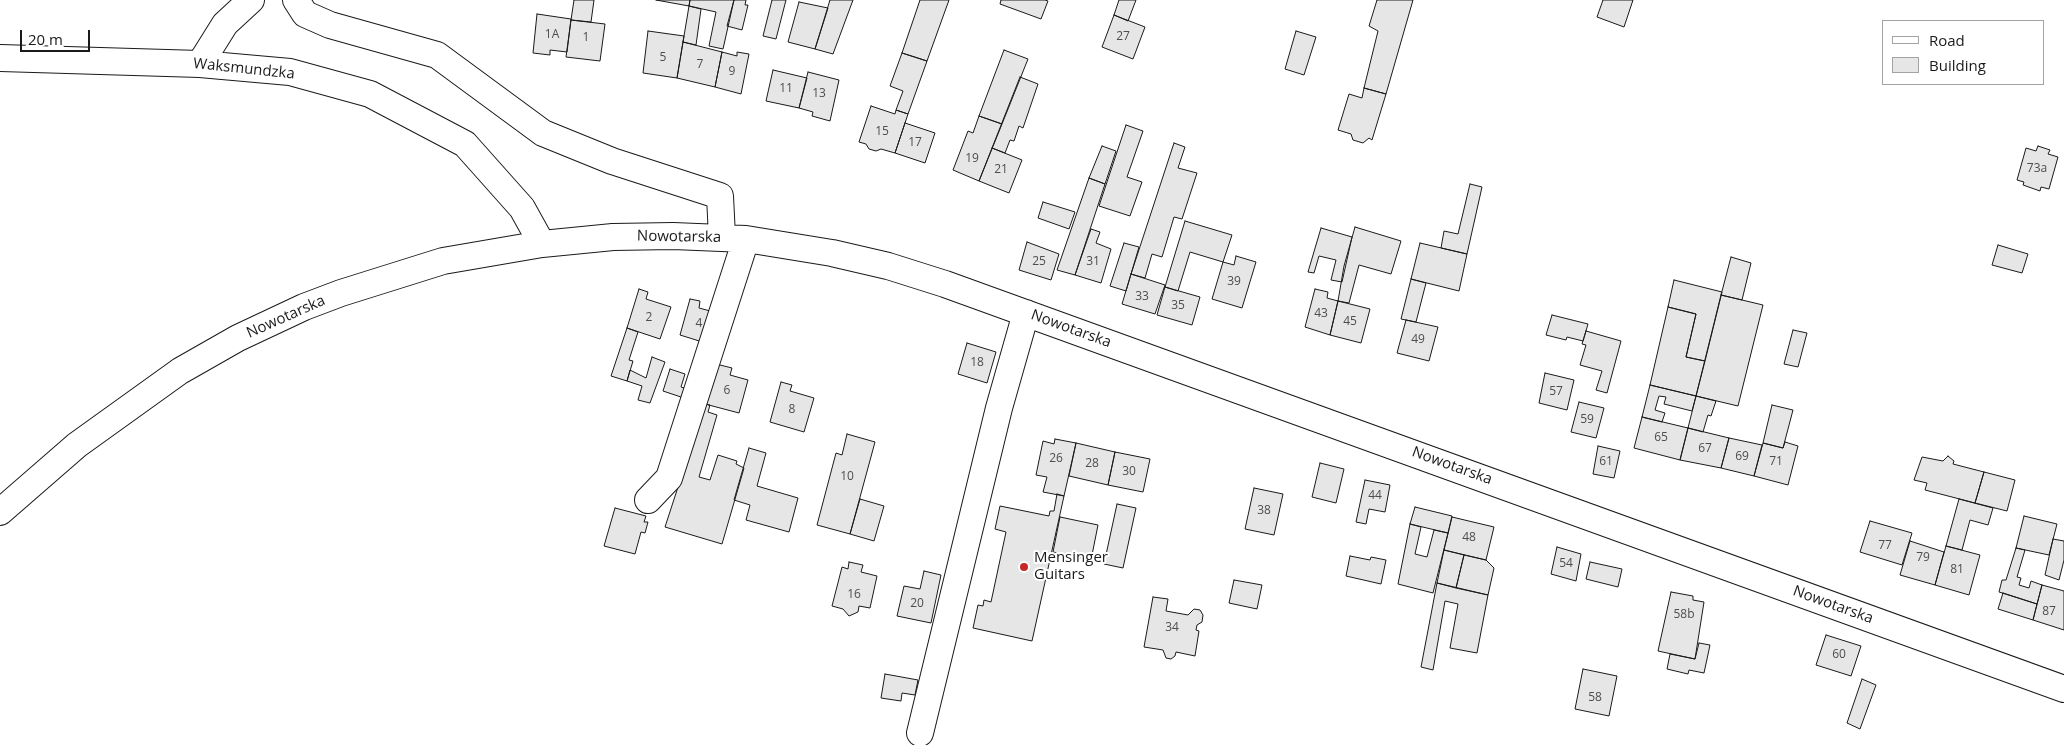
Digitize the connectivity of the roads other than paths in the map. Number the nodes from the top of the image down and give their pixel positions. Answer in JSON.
{"nodes":[{"id":1,"x":251,"y":0,"type":"edge"},
{"id":2,"x":296,"y":0,"type":"edge"},
{"id":3,"x":0,"y":58,"type":"edge"},
{"id":4,"x":200,"y":64,"type":"junction"},
{"id":5,"x":734,"y":238,"type":"junction"},
{"id":6,"x":542,"y":244,"type":"junction"},
{"id":7,"x":1026,"y":313,"type":"junction"},
{"id":8,"x":648,"y":500,"type":"dead end"},
{"id":9,"x":0,"y":512,"type":"edge"},
{"id":10,"x":2064,"y":689,"type":"edge"},
{"id":11,"x":920,"y":733,"type":"dead end"}],
"edges":[{"from":1,"to":4,"type":"street"},
{"from":2,"to":5,"type":"street"},
{"from":3,"to":4,"type":"street","name":"Waksmundzka"},
{"from":4,"to":6,"type":"street","name":"Waksmundzka"},
{"from":5,"to":6,"type":"street","name":"Nowotarska"},
{"from":5,"to":7,"type":"street","name":"Nowotarska"},
{"from":5,"to":8,"type":"street"},
{"from":6,"to":9,"type":"street","name":"Nowotarska"},
{"from":7,"to":10,"type":"street","name":"Nowotarska"},
{"from":7,"to":11,"type":"street"}]}
